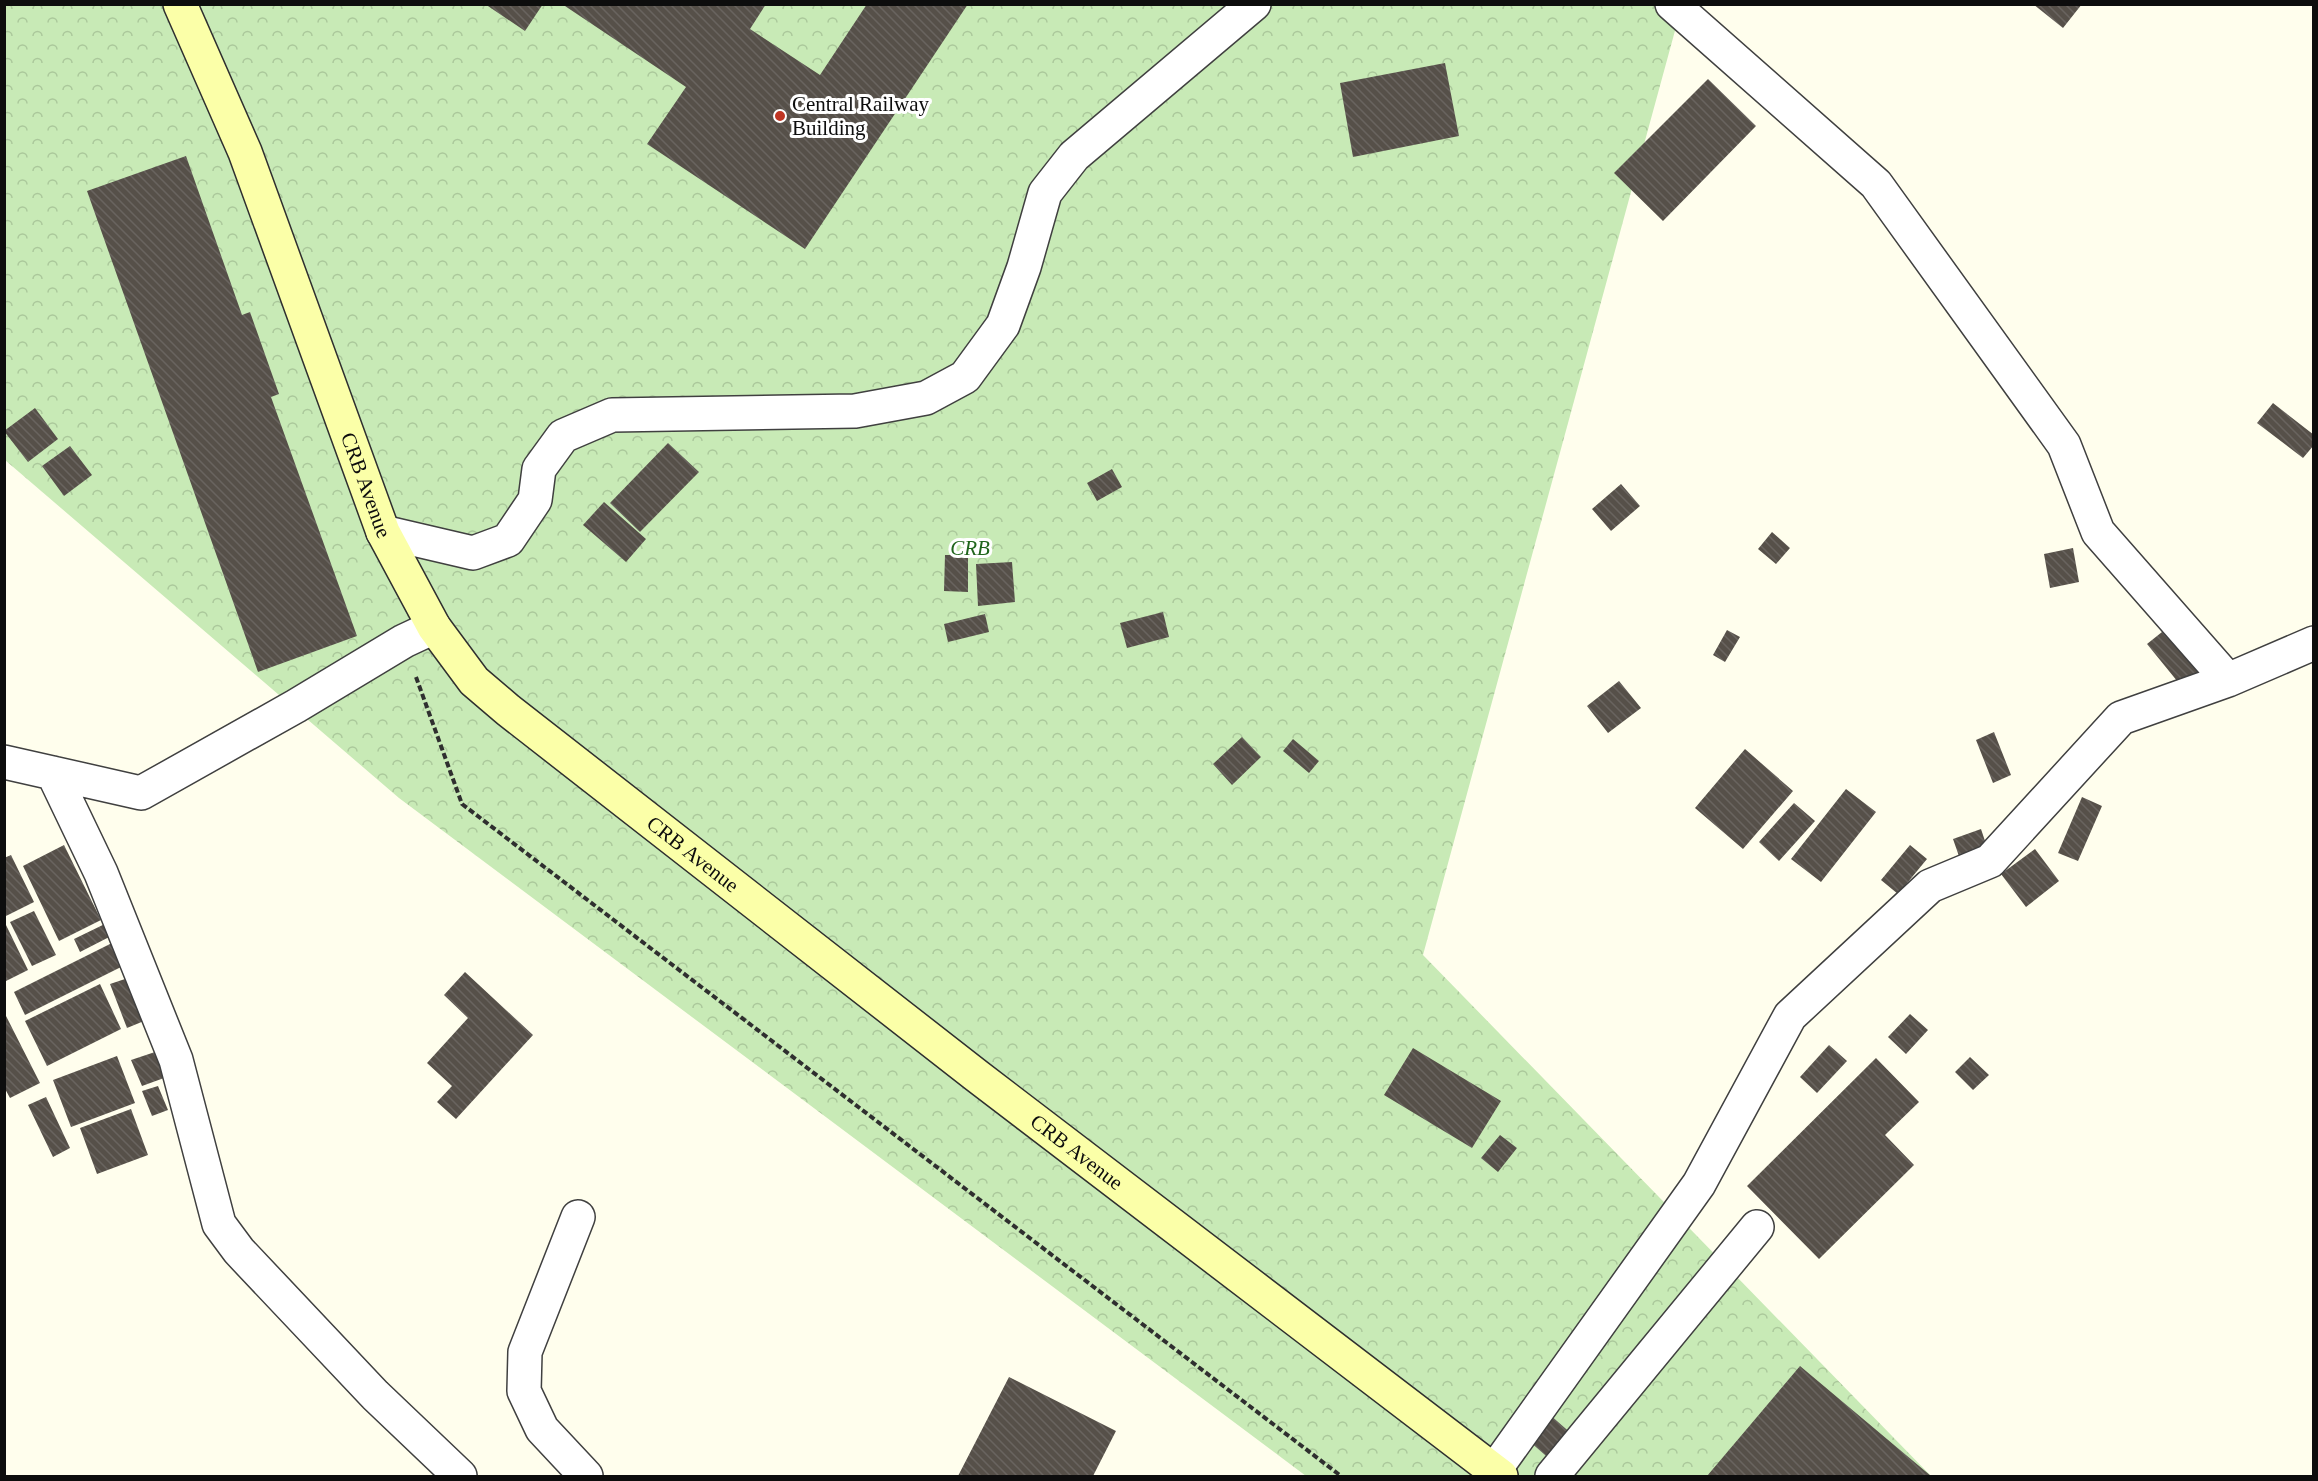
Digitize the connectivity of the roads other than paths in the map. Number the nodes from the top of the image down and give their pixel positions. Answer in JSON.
{"nodes":[{"id":1,"x":180,"y":4,"type":"edge"},
{"id":2,"x":1254,"y":4,"type":"edge"},
{"id":3,"x":1672,"y":4,"type":"edge"},
{"id":4,"x":383,"y":532,"type":"junction"},
{"id":5,"x":434,"y":627,"type":"junction"},
{"id":6,"x":2313,"y":643,"type":"edge"},
{"id":7,"x":2228,"y":680,"type":"junction"},
{"id":8,"x":4,"y":762,"type":"edge"},
{"id":9,"x":53,"y":773,"type":"junction"},
{"id":10,"x":578,"y":1217,"type":"dead end"},
{"id":11,"x":1758,"y":1227,"type":"dead end"},
{"id":12,"x":1497,"y":1474,"type":"edge"},
{"id":13,"x":460,"y":1476,"type":"edge"},
{"id":14,"x":586,"y":1476,"type":"edge"},
{"id":15,"x":1552,"y":1476,"type":"edge"}],
"edges":[{"from":1,"to":4,"type":"main road","name":"CRB Avenue"},
{"from":2,"to":4,"type":"street"},
{"from":3,"to":7,"type":"street"},
{"from":4,"to":5,"type":"main road","name":"CRB Avenue"},
{"from":5,"to":9,"type":"street"},
{"from":5,"to":12,"type":"main road","name":"CRB Avenue"},
{"from":6,"to":7,"type":"street"},
{"from":7,"to":12,"type":"street"},
{"from":8,"to":9,"type":"street"},
{"from":9,"to":13,"type":"street"},
{"from":10,"to":14,"type":"street"},
{"from":11,"to":15,"type":"street"}]}
